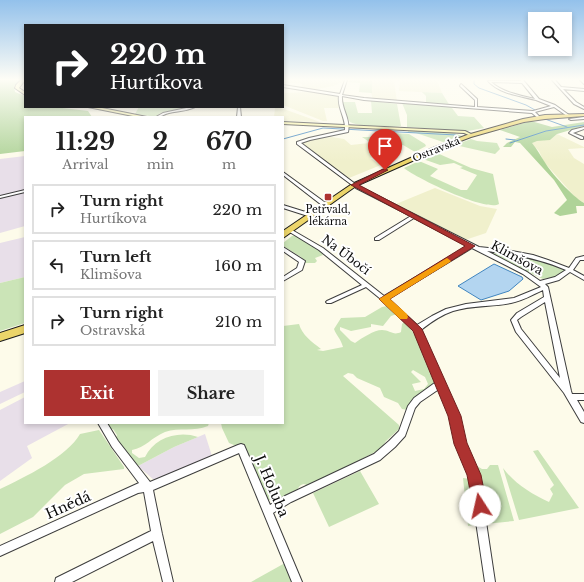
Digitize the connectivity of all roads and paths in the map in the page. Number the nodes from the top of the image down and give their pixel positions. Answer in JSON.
{"nodes":[{"id":1,"x":342,"y":107,"type":"edge"},
{"id":2,"x":464,"y":107,"type":"edge"},
{"id":3,"x":550,"y":107,"type":"edge"},
{"id":4,"x":556,"y":107,"type":"edge"},
{"id":5,"x":96,"y":108,"type":"edge"},
{"id":6,"x":191,"y":108,"type":"edge"},
{"id":7,"x":476,"y":108,"type":"joint"},
{"id":8,"x":534,"y":112,"type":"junction"},
{"id":9,"x":584,"y":115,"type":"edge"},
{"id":10,"x":140,"y":116,"type":"edge"},
{"id":11,"x":159,"y":116,"type":"edge"},
{"id":12,"x":570,"y":117,"type":"junction"},
{"id":13,"x":539,"y":118,"type":"junction"},
{"id":14,"x":584,"y":118,"type":"edge"},
{"id":15,"x":284,"y":123,"type":"edge"},
{"id":16,"x":348,"y":128,"type":"junction"},
{"id":17,"x":584,"y":128,"type":"edge"},
{"id":18,"x":468,"y":135,"type":"junction"},
{"id":19,"x":582,"y":138,"type":"dead end"},
{"id":20,"x":284,"y":175,"type":"edge"},
{"id":21,"x":354,"y":185,"type":"junction"},
{"id":22,"x":24,"y":191,"type":"edge"},
{"id":23,"x":0,"y":197,"type":"edge"},
{"id":24,"x":325,"y":205,"type":"junction"},
{"id":25,"x":284,"y":206,"type":"edge"},
{"id":26,"x":310,"y":215,"type":"junction"},
{"id":27,"x":413,"y":217,"type":"junction"},
{"id":28,"x":287,"y":233,"type":"edge"},
{"id":29,"x":376,"y":239,"type":"dead end"},
{"id":30,"x":473,"y":247,"type":"junction"},
{"id":31,"x":284,"y":250,"type":"edge"},
{"id":32,"x":584,"y":258,"type":"edge"},
{"id":33,"x":571,"y":270,"type":"junction"},
{"id":34,"x":284,"y":278,"type":"edge"},
{"id":35,"x":584,"y":278,"type":"edge"},
{"id":36,"x":542,"y":285,"type":"junction"},
{"id":37,"x":366,"y":286,"type":"junction"},
{"id":38,"x":384,"y":299,"type":"junction"},
{"id":39,"x":546,"y":299,"type":"junction"},
{"id":40,"x":329,"y":302,"type":"dead end"},
{"id":41,"x":24,"y":329,"type":"edge"},
{"id":42,"x":417,"y":329,"type":"junction"},
{"id":43,"x":0,"y":337,"type":"edge"},
{"id":44,"x":441,"y":383,"type":"junction"},
{"id":45,"x":569,"y":395,"type":"junction"},
{"id":46,"x":584,"y":397,"type":"edge"},
{"id":47,"x":584,"y":419,"type":"edge"},
{"id":48,"x":103,"y":424,"type":"edge"},
{"id":49,"x":148,"y":487,"type":"junction"},
{"id":50,"x":268,"y":511,"type":"junction"},
{"id":51,"x":157,"y":534,"type":"junction"},
{"id":52,"x":0,"y":551,"type":"edge"},
{"id":53,"x":60,"y":582,"type":"edge"},
{"id":54,"x":168,"y":582,"type":"edge"},
{"id":55,"x":297,"y":582,"type":"edge"},
{"id":56,"x":490,"y":582,"type":"edge"}],
"edges":[{"from":1,"to":16,"type":"street"},
{"from":2,"to":7,"type":"street"},
{"from":3,"to":8,"type":"street"},
{"from":4,"to":12,"type":"street"},
{"from":5,"to":10,"type":"street"},
{"from":6,"to":11,"type":"street"},
{"from":7,"to":8,"type":"street"},
{"from":8,"to":13,"type":"street"},
{"from":9,"to":12,"type":"main road","name":"Ostravská"},
{"from":12,"to":13,"type":"main road","name":"Ostravská"},
{"from":12,"to":14,"type":"street"},
{"from":13,"to":18,"type":"main road","name":"Ostravská"},
{"from":15,"to":16,"type":"street"},
{"from":16,"to":18,"type":"street"},
{"from":16,"to":21,"type":"street","name":"Klimšova"},
{"from":17,"to":19,"type":"street"},
{"from":18,"to":21,"type":"main road","name":"Ostravská"},
{"from":20,"to":24,"type":"street"},
{"from":21,"to":24,"type":"main road","name":"Ostravská"},
{"from":21,"to":27,"type":"street","name":"Klimšova"},
{"from":22,"to":23,"type":"street"},
{"from":24,"to":26,"type":"main road","name":"Ostravská"},
{"from":25,"to":26,"type":"street"},
{"from":26,"to":28,"type":"main road","name":"Ostravská"},
{"from":27,"to":29,"type":"street"},
{"from":27,"to":30,"type":"street","name":"Klimšova"},
{"from":28,"to":37,"type":"street","name":"Na Úbočí"},
{"from":30,"to":33,"type":"street"},
{"from":30,"to":36,"type":"street","name":"Klimšova"},
{"from":30,"to":38,"type":"street"},
{"from":31,"to":34,"type":"street"},
{"from":32,"to":33,"type":"street"},
{"from":33,"to":35,"type":"street"},
{"from":33,"to":36,"type":"street"},
{"from":36,"to":39,"type":"street","name":"Klimšova"},
{"from":36,"to":42,"type":"street","name":"Klimšova"},
{"from":37,"to":38,"type":"street","name":"Na Úbočí"},
{"from":37,"to":40,"type":"street","name":"Na Úbočí"},
{"from":38,"to":42,"type":"street","name":"Na Úbočí"},
{"from":39,"to":45,"type":"street","name":"Klimšova"},
{"from":39,"to":45,"type":"street","name":"Klimšova"},
{"from":41,"to":43,"type":"main road"},
{"from":42,"to":44,"type":"street","name":"Na Úbočí"},
{"from":44,"to":50,"type":"street"},
{"from":44,"to":56,"type":"street","name":"Na Úbočí"},
{"from":45,"to":46,"type":"street"},
{"from":45,"to":47,"type":"street","name":"Klimšova"},
{"from":48,"to":49,"type":"street"},
{"from":49,"to":50,"type":"street","name":"J. Holuba"},
{"from":49,"to":51,"type":"street"},
{"from":49,"to":52,"type":"street","name":"Hnědá"},
{"from":50,"to":55,"type":"street","name":"J. Holuba"},
{"from":51,"to":53,"type":"street"},
{"from":51,"to":54,"type":"street"}]}
